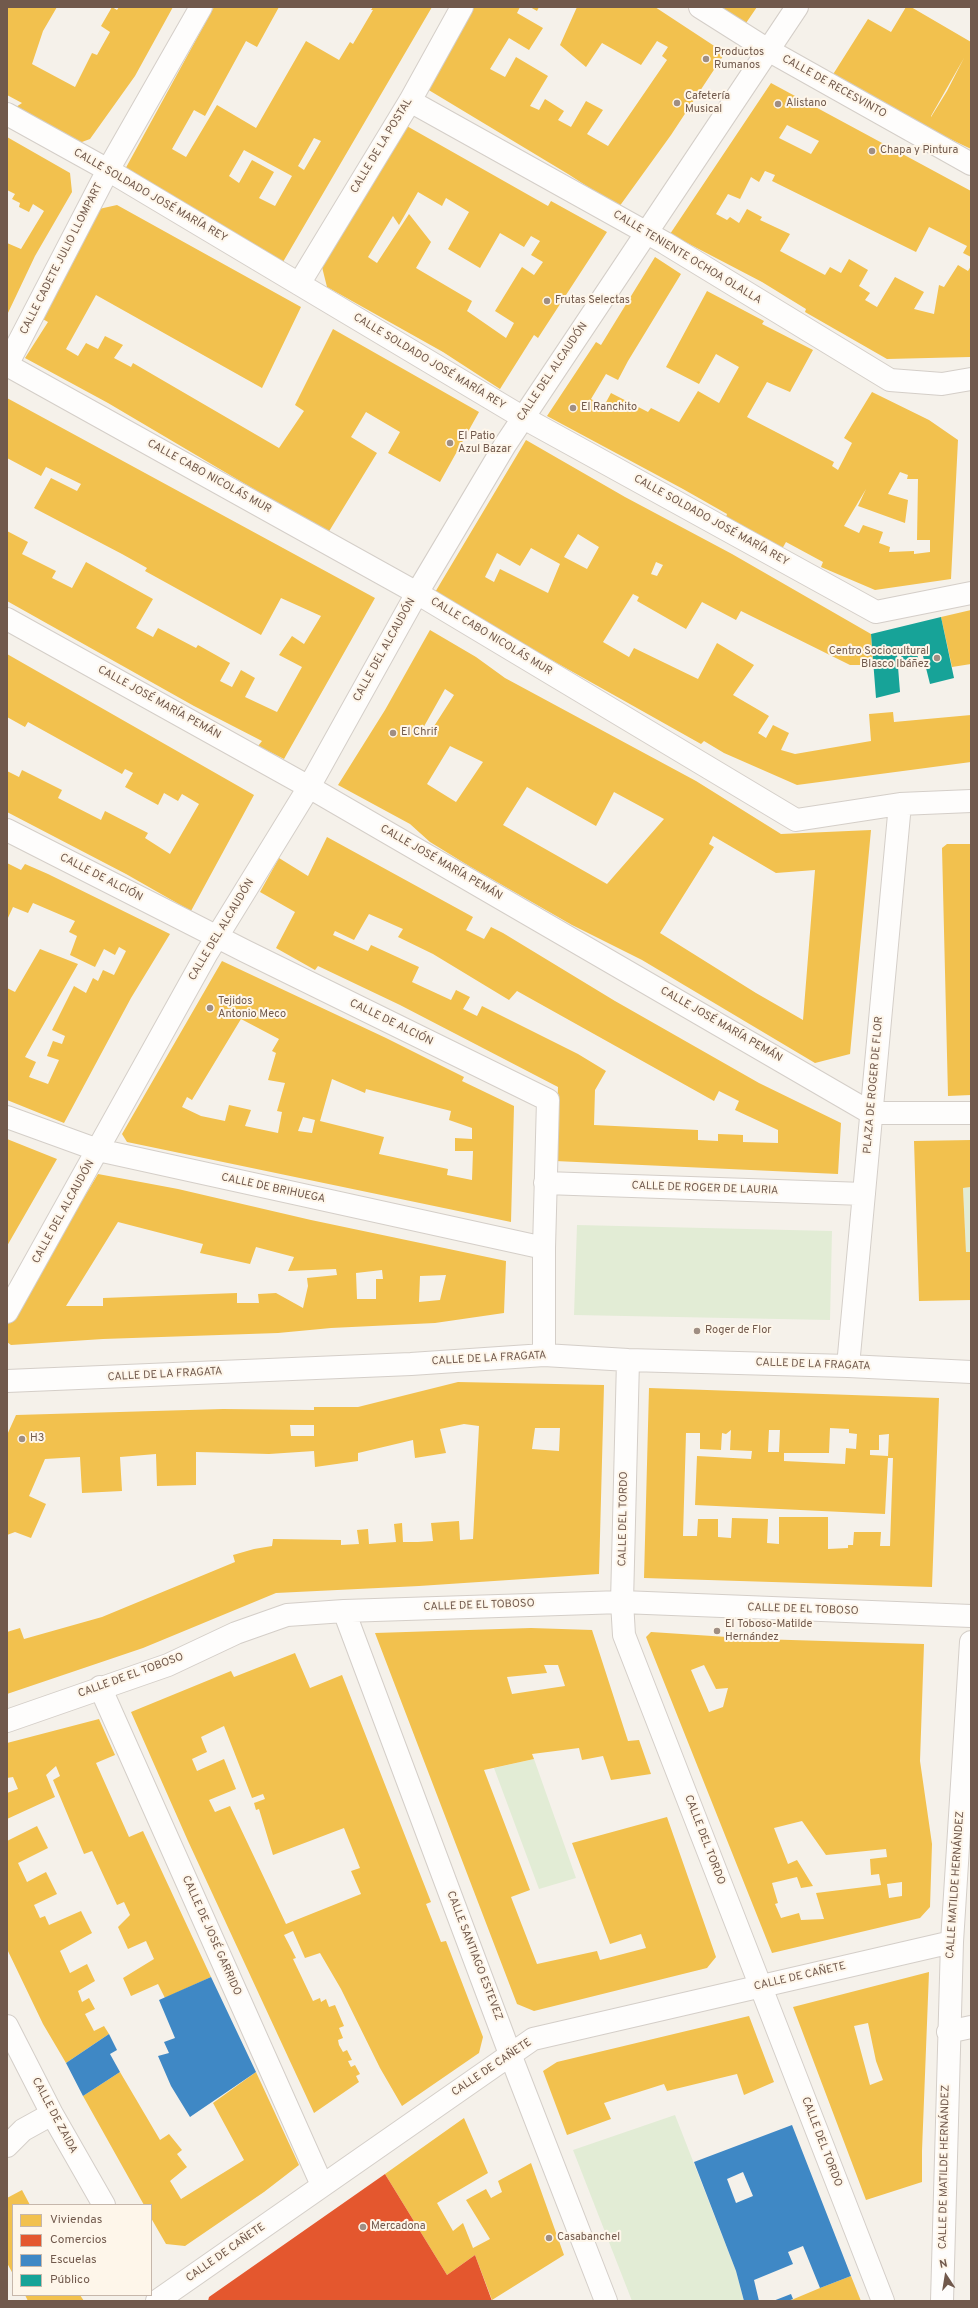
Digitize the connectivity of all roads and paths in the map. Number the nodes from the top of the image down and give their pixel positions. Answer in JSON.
{"nodes":[{"id":1,"x":201,"y":7,"type":"edge"},
{"id":2,"x":462,"y":7,"type":"edge"},
{"id":3,"x":700,"y":7,"type":"edge"},
{"id":4,"x":796,"y":7,"type":"edge"},
{"id":5,"x":768,"y":50,"type":"junction"},
{"id":6,"x":410,"y":101,"type":"junction"},
{"id":7,"x":7,"y":114,"type":"edge"},
{"id":8,"x":971,"y":164,"type":"edge"},
{"id":9,"x":108,"y":170,"type":"junction"},
{"id":10,"x":648,"y":233,"type":"junction"},
{"id":11,"x":299,"y":284,"type":"junction"},
{"id":12,"x":7,"y":365,"type":"edge"},
{"id":13,"x":971,"y":379,"type":"edge"},
{"id":14,"x":522,"y":417,"type":"junction"},
{"id":15,"x":417,"y":593,"type":"junction"},
{"id":16,"x":971,"y":593,"type":"edge"},
{"id":17,"x":7,"y":619,"type":"edge"},
{"id":18,"x":309,"y":787,"type":"junction"},
{"id":19,"x":971,"y":801,"type":"edge"},
{"id":20,"x":900,"y":804,"type":"junction"},
{"id":21,"x":7,"y":830,"type":"edge"},
{"id":22,"x":217,"y":936,"type":"junction"},
{"id":23,"x":871,"y":1113,"type":"junction"},
{"id":24,"x":971,"y":1113,"type":"edge"},
{"id":25,"x":7,"y":1117,"type":"edge"},
{"id":26,"x":98,"y":1150,"type":"junction"},
{"id":27,"x":545,"y":1183,"type":"junction"},
{"id":28,"x":864,"y":1194,"type":"junction"},
{"id":29,"x":544,"y":1248,"type":"junction"},
{"id":30,"x":7,"y":1312,"type":"edge"},
{"id":31,"x":544,"y":1355,"type":"junction"},
{"id":32,"x":628,"y":1360,"type":"junction"},
{"id":33,"x":848,"y":1366,"type":"junction"},
{"id":34,"x":971,"y":1372,"type":"edge"},
{"id":35,"x":7,"y":1381,"type":"edge"},
{"id":36,"x":622,"y":1602,"type":"junction"},
{"id":37,"x":344,"y":1611,"type":"junction"},
{"id":38,"x":971,"y":1616,"type":"edge"},
{"id":39,"x":971,"y":1642,"type":"edge"},
{"id":40,"x":100,"y":1687,"type":"junction"},
{"id":41,"x":7,"y":1721,"type":"edge"},
{"id":42,"x":952,"y":1942,"type":"junction"},
{"id":43,"x":761,"y":1987,"type":"junction"},
{"id":44,"x":7,"y":2026,"type":"edge"},
{"id":45,"x":971,"y":2028,"type":"edge"},
{"id":46,"x":948,"y":2032,"type":"junction"},
{"id":47,"x":510,"y":2054,"type":"junction"},
{"id":48,"x":52,"y":2114,"type":"junction"},
{"id":49,"x":7,"y":2146,"type":"edge"},
{"id":50,"x":322,"y":2185,"type":"junction"},
{"id":51,"x":103,"y":2204,"type":"edge"},
{"id":52,"x":152,"y":2292,"type":"edge"},
{"id":53,"x":157,"y":2301,"type":"edge"},
{"id":54,"x":606,"y":2301,"type":"edge"},
{"id":55,"x":883,"y":2301,"type":"edge"},
{"id":56,"x":942,"y":2301,"type":"edge"}],
"edges":[{"from":1,"to":9,"type":"street","name":"CALLE CADETE JULIO LLOMPART"},
{"from":2,"to":6,"type":"street","name":"CALLE DE LA POSTAL"},
{"from":3,"to":5,"type":"street","name":"CALLE DE RECESVINTO"},
{"from":4,"to":5,"type":"street","name":"CALLE DEL ALCAUDÓN"},
{"from":5,"to":8,"type":"street","name":"CALLE DE RECESVINTO"},
{"from":5,"to":10,"type":"street","name":"CALLE DEL ALCAUDÓN"},
{"from":6,"to":10,"type":"street","name":"CALLE TENIENTE OCHOA OLALLA"},
{"from":6,"to":11,"type":"street","name":"CALLE DE LA POSTAL"},
{"from":7,"to":9,"type":"street","name":"CALLE SOLDADO JOSÉ MARÍA REY"},
{"from":9,"to":11,"type":"street","name":"CALLE SOLDADO JOSÉ MARÍA REY"},
{"from":9,"to":12,"type":"street","name":"CALLE CADETE JULIO LLOMPART"},
{"from":10,"to":13,"type":"street","name":"CALLE TENIENTE OCHOA OLALLA"},
{"from":10,"to":14,"type":"street","name":"CALLE DEL ALCAUDÓN"},
{"from":11,"to":14,"type":"street","name":"CALLE SOLDADO JOSÉ MARÍA REY"},
{"from":12,"to":15,"type":"street","name":"CALLE CABO NICOLÁS MUR"},
{"from":14,"to":15,"type":"street","name":"CALLE DEL ALCAUDÓN"},
{"from":14,"to":16,"type":"street","name":"CALLE SOLDADO JOSÉ MARÍA REY"},
{"from":15,"to":18,"type":"street","name":"CALLE DEL ALCAUDÓN"},
{"from":15,"to":20,"type":"street","name":"CALLE CABO NICOLÁS MUR"},
{"from":17,"to":18,"type":"street","name":"CALLE JOSÉ MARÍA PEMÁN"},
{"from":18,"to":22,"type":"street","name":"CALLE DEL ALCAUDÓN"},
{"from":18,"to":23,"type":"street","name":"CALLE JOSÉ MARÍA PEMÁN"},
{"from":19,"to":20,"type":"street","name":"CALLE CABO NICOLÁS MUR"},
{"from":20,"to":23,"type":"street","name":"PLAZA DE ROGER DE FLOR"},
{"from":21,"to":22,"type":"street","name":"CALLE DE ALCIÓN"},
{"from":22,"to":26,"type":"street","name":"CALLE DEL ALCAUDÓN"},
{"from":22,"to":27,"type":"street","name":"CALLE DE ALCIÓN"},
{"from":23,"to":24,"type":"street"},
{"from":23,"to":28,"type":"street","name":"PLAZA DE ROGER DE FLOR"},
{"from":25,"to":26,"type":"street","name":"CALLE DE BRIHUEGA"},
{"from":26,"to":29,"type":"street","name":"CALLE DE BRIHUEGA"},
{"from":26,"to":30,"type":"street","name":"CALLE DEL ALCAUDÓN"},
{"from":27,"to":28,"type":"street","name":"CALLE DE ROGER DE LAURIA"},
{"from":27,"to":29,"type":"street","name":"CALLE DE ALCIÓN"},
{"from":28,"to":33,"type":"street","name":"PLAZA DE ROGER DE FLOR"},
{"from":29,"to":31,"type":"street","name":"CALLE DE ALCIÓN"},
{"from":31,"to":32,"type":"street","name":"CALLE DE LA FRAGATA"},
{"from":31,"to":35,"type":"street","name":"CALLE DE LA FRAGATA"},
{"from":32,"to":33,"type":"street","name":"CALLE DE LA FRAGATA"},
{"from":32,"to":36,"type":"street","name":"CALLE DEL TORDO"},
{"from":33,"to":34,"type":"street","name":"CALLE DE LA FRAGATA"},
{"from":36,"to":37,"type":"street","name":"CALLE DE EL TOBOSO"},
{"from":36,"to":38,"type":"street","name":"CALLE DE EL TOBOSO"},
{"from":36,"to":43,"type":"street","name":"CALLE DEL TORDO"},
{"from":37,"to":40,"type":"street","name":"CALLE DE EL TOBOSO"},
{"from":37,"to":47,"type":"street","name":"CALLE SANTIAGO ESTEVEZ"},
{"from":39,"to":42,"type":"street","name":"CALLE MATILDE HERNÁNDEZ"},
{"from":40,"to":41,"type":"street","name":"CALLE DE EL TOBOSO"},
{"from":40,"to":50,"type":"street","name":"CALLE DE JOSÉ GARRIDO"},
{"from":42,"to":43,"type":"street","name":"CALLE DE CAÑETE"},
{"from":42,"to":46,"type":"street","name":"CALLE MATILDE HERNÁNDEZ"},
{"from":43,"to":47,"type":"street","name":"CALLE DE CAÑETE"},
{"from":43,"to":55,"type":"street","name":"CALLE DEL TORDO"},
{"from":44,"to":48,"type":"street","name":"CALLE DE ZAIDA"},
{"from":45,"to":46,"type":"street"},
{"from":46,"to":56,"type":"street","name":"CALLE DE MATILDE HERNÁNDEZ"},
{"from":47,"to":50,"type":"street","name":"CALLE DE CAÑETE"},
{"from":47,"to":54,"type":"street","name":"CALLE SANTIAGO ESTEVEZ"},
{"from":48,"to":49,"type":"street"},
{"from":48,"to":51,"type":"street","name":"CALLE DE ZAIDA"},
{"from":50,"to":53,"type":"street","name":"CALLE DE CAÑETE"},
{"from":52,"to":53,"type":"street"}]}
